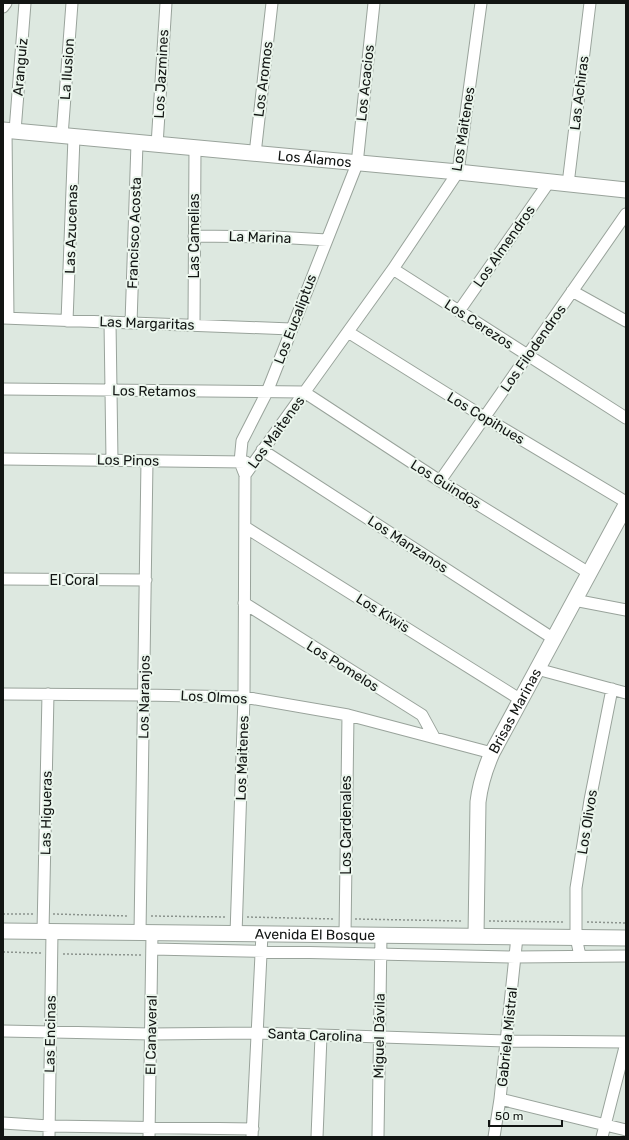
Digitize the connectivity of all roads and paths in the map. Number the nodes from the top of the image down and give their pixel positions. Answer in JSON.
{"nodes":[{"id":1,"x":6,"y":3,"type":"edge"},
{"id":2,"x":25,"y":3,"type":"edge"},
{"id":3,"x":72,"y":3,"type":"edge"},
{"id":4,"x":166,"y":3,"type":"edge"},
{"id":5,"x":272,"y":3,"type":"edge"},
{"id":6,"x":374,"y":3,"type":"edge"},
{"id":7,"x":481,"y":3,"type":"edge"},
{"id":8,"x":590,"y":3,"type":"edge"},
{"id":9,"x":3,"y":7,"type":"edge"},
{"id":10,"x":8,"y":131,"type":"edge"},
{"id":11,"x":68,"y":136,"type":"junction"},
{"id":12,"x":137,"y":143,"type":"junction"},
{"id":13,"x":157,"y":144,"type":"junction"},
{"id":14,"x":195,"y":148,"type":"junction"},
{"id":15,"x":255,"y":154,"type":"junction"},
{"id":16,"x":357,"y":164,"type":"junction"},
{"id":17,"x":458,"y":172,"type":"junction"},
{"id":18,"x":549,"y":182,"type":"junction"},
{"id":19,"x":568,"y":184,"type":"junction"},
{"id":20,"x":626,"y":190,"type":"edge"},
{"id":21,"x":626,"y":214,"type":"edge"},
{"id":22,"x":194,"y":236,"type":"junction"},
{"id":23,"x":327,"y":240,"type":"junction"},
{"id":24,"x":393,"y":269,"type":"junction"},
{"id":25,"x":572,"y":291,"type":"junction"},
{"id":26,"x":459,"y":311,"type":"junction"},
{"id":27,"x":6,"y":318,"type":"edge"},
{"id":28,"x":68,"y":321,"type":"junction"},
{"id":29,"x":626,"y":321,"type":"edge"},
{"id":30,"x":110,"y":322,"type":"junction"},
{"id":31,"x":131,"y":323,"type":"junction"},
{"id":32,"x":194,"y":325,"type":"junction"},
{"id":33,"x":291,"y":329,"type":"junction"},
{"id":34,"x":348,"y":332,"type":"junction"},
{"id":35,"x":528,"y":355,"type":"junction"},
{"id":36,"x":3,"y":389,"type":"edge"},
{"id":37,"x":111,"y":390,"type":"junction"},
{"id":38,"x":267,"y":392,"type":"junction"},
{"id":39,"x":304,"y":392,"type":"junction"},
{"id":40,"x":484,"y":418,"type":"junction"},
{"id":41,"x":626,"y":418,"type":"edge"},
{"id":42,"x":262,"y":450,"type":"junction"},
{"id":43,"x":3,"y":459,"type":"edge"},
{"id":44,"x":112,"y":460,"type":"junction"},
{"id":45,"x":147,"y":461,"type":"junction"},
{"id":46,"x":240,"y":462,"type":"junction"},
{"id":47,"x":254,"y":462,"type":"junction"},
{"id":48,"x":245,"y":475,"type":"junction"},
{"id":49,"x":440,"y":481,"type":"junction"},
{"id":50,"x":625,"y":508,"type":"edge"},
{"id":51,"x":245,"y":527,"type":"junction"},
{"id":52,"x":589,"y":573,"type":"junction"},
{"id":53,"x":3,"y":579,"type":"edge"},
{"id":54,"x":146,"y":580,"type":"junction"},
{"id":55,"x":574,"y":600,"type":"junction"},
{"id":56,"x":244,"y":603,"type":"junction"},
{"id":57,"x":626,"y":610,"type":"edge"},
{"id":58,"x":554,"y":639,"type":"junction"},
{"id":59,"x":537,"y":669,"type":"junction"},
{"id":60,"x":612,"y":689,"type":"junction"},
{"id":61,"x":626,"y":693,"type":"edge"},
{"id":62,"x":3,"y":694,"type":"edge"},
{"id":63,"x":48,"y":694,"type":"junction"},
{"id":64,"x":144,"y":695,"type":"junction"},
{"id":65,"x":244,"y":697,"type":"junction"},
{"id":66,"x":521,"y":700,"type":"junction"},
{"id":67,"x":348,"y":715,"type":"junction"},
{"id":68,"x":434,"y":737,"type":"junction"},
{"id":69,"x":492,"y":753,"type":"junction"},
{"id":70,"x":3,"y":914,"type":"edge"},
{"id":71,"x":43,"y":914,"type":"junction"},
{"id":72,"x":141,"y":916,"type":"junction"},
{"id":73,"x":236,"y":917,"type":"junction"},
{"id":74,"x":346,"y":919,"type":"junction"},
{"id":75,"x":476,"y":921,"type":"junction"},
{"id":76,"x":576,"y":922,"type":"junction"},
{"id":77,"x":626,"y":923,"type":"edge"},
{"id":78,"x":3,"y":931,"type":"edge"},
{"id":79,"x":48,"y":932,"type":"junction"},
{"id":80,"x":146,"y":933,"type":"junction"},
{"id":81,"x":236,"y":934,"type":"junction"},
{"id":82,"x":262,"y":934,"type":"junction"},
{"id":83,"x":345,"y":935,"type":"junction"},
{"id":84,"x":381,"y":935,"type":"junction"},
{"id":85,"x":476,"y":936,"type":"junction"},
{"id":86,"x":517,"y":937,"type":"junction"},
{"id":87,"x":576,"y":938,"type":"junction"},
{"id":88,"x":626,"y":938,"type":"edge"},
{"id":89,"x":152,"y":949,"type":"junction"},
{"id":90,"x":261,"y":952,"type":"junction"},
{"id":91,"x":381,"y":953,"type":"junction"},
{"id":92,"x":580,"y":956,"type":"junction"},
{"id":93,"x":626,"y":956,"type":"edge"},
{"id":94,"x":515,"y":957,"type":"junction"},
{"id":95,"x":3,"y":1031,"type":"edge"},
{"id":96,"x":50,"y":1032,"type":"junction"},
{"id":97,"x":257,"y":1033,"type":"junction"},
{"id":98,"x":151,"y":1034,"type":"junction"},
{"id":99,"x":320,"y":1036,"type":"junction"},
{"id":100,"x":380,"y":1037,"type":"junction"},
{"id":101,"x":506,"y":1041,"type":"junction"},
{"id":102,"x":626,"y":1042,"type":"edge"},
{"id":103,"x":500,"y":1099,"type":"junction"},
{"id":104,"x":3,"y":1123,"type":"edge"},
{"id":105,"x":605,"y":1124,"type":"junction"},
{"id":106,"x":626,"y":1130,"type":"edge"},
{"id":107,"x":49,"y":1132,"type":"edge"},
{"id":108,"x":149,"y":1132,"type":"edge"},
{"id":109,"x":252,"y":1133,"type":"edge"},
{"id":110,"x":316,"y":1137,"type":"edge"},
{"id":111,"x":378,"y":1137,"type":"edge"},
{"id":112,"x":494,"y":1137,"type":"edge"},
{"id":113,"x":602,"y":1137,"type":"edge"}],
"edges":[{"from":1,"to":9,"type":"street"},
{"from":2,"to":10,"type":"street","name":"Aranguiz"},
{"from":3,"to":11,"type":"street","name":"La Ilusion"},
{"from":4,"to":13,"type":"street","name":"Los Jazmines"},
{"from":5,"to":15,"type":"street","name":"Los Aromos"},
{"from":6,"to":16,"type":"street","name":"Los Acacios"},
{"from":7,"to":17,"type":"street","name":"Los Maitenes"},
{"from":8,"to":19,"type":"street","name":"Las Achiras"},
{"from":10,"to":11,"type":"street","name":"Los Álamos"},
{"from":10,"to":27,"type":"street","name":"Aranguiz"},
{"from":11,"to":12,"type":"street","name":"Los Álamos"},
{"from":11,"to":28,"type":"street","name":"Las Azucenas"},
{"from":12,"to":13,"type":"street","name":"Los Álamos"},
{"from":12,"to":31,"type":"street","name":"Francisco Acosta"},
{"from":13,"to":14,"type":"street","name":"Los Álamos"},
{"from":14,"to":15,"type":"street","name":"Los Álamos"},
{"from":14,"to":22,"type":"street","name":"Las Camelias"},
{"from":15,"to":16,"type":"street","name":"Los Álamos"},
{"from":16,"to":17,"type":"street","name":"Los Álamos"},
{"from":16,"to":23,"type":"street","name":"Los Eucaliptus"},
{"from":17,"to":18,"type":"street","name":"Los Álamos"},
{"from":17,"to":24,"type":"street","name":"Los Maitenes"},
{"from":18,"to":19,"type":"street","name":"Los Álamos"},
{"from":18,"to":26,"type":"street","name":"Los Almendros"},
{"from":19,"to":20,"type":"street","name":"Los Álamos"},
{"from":21,"to":25,"type":"street","name":"Los Filodendros"},
{"from":22,"to":23,"type":"street","name":"La Marina"},
{"from":22,"to":32,"type":"street","name":"Las Camelias"},
{"from":23,"to":33,"type":"street","name":"Los Eucaliptus"},
{"from":24,"to":26,"type":"street","name":"Los Cerezos"},
{"from":24,"to":34,"type":"street","name":"Los Maitenes"},
{"from":25,"to":29,"type":"street"},
{"from":25,"to":35,"type":"street","name":"Los Filodendros"},
{"from":26,"to":35,"type":"street","name":"Los Cerezos"},
{"from":27,"to":28,"type":"street","name":"Las Margaritas"},
{"from":28,"to":30,"type":"street","name":"Las Margaritas"},
{"from":30,"to":31,"type":"street","name":"Las Margaritas"},
{"from":30,"to":37,"type":"street"},
{"from":31,"to":32,"type":"street","name":"Las Margaritas"},
{"from":32,"to":33,"type":"street","name":"Las Margaritas"},
{"from":33,"to":38,"type":"street","name":"Los Eucaliptus"},
{"from":34,"to":39,"type":"street","name":"Los Maitenes"},
{"from":34,"to":40,"type":"street","name":"Los Copihues"},
{"from":35,"to":40,"type":"street","name":"Los Filodendros"},
{"from":35,"to":41,"type":"street","name":"Los Cerezos"},
{"from":36,"to":37,"type":"street","name":"Los Retamos"},
{"from":37,"to":38,"type":"street","name":"Los Retamos"},
{"from":37,"to":44,"type":"street"},
{"from":38,"to":39,"type":"street","name":"Los Retamos"},
{"from":38,"to":46,"type":"street","name":"Los Eucaliptus"},
{"from":39,"to":42,"type":"street","name":"Los Maitenes"},
{"from":39,"to":49,"type":"street","name":"Los Guindos"},
{"from":40,"to":49,"type":"street","name":"Los Filodendros"},
{"from":40,"to":50,"type":"street","name":"Los Copihues"},
{"from":42,"to":47,"type":"street","name":"Los Maitenes"},
{"from":42,"to":58,"type":"street","name":"Los Manzanos"},
{"from":43,"to":44,"type":"street","name":"Los Pinos"},
{"from":44,"to":45,"type":"street","name":"Los Pinos"},
{"from":45,"to":46,"type":"street","name":"Los Pinos"},
{"from":45,"to":54,"type":"street","name":"Los Naranjos"},
{"from":46,"to":47,"type":"street","name":"Los Pinos"},
{"from":46,"to":48,"type":"street","name":"Los Eucaliptus"},
{"from":47,"to":48,"type":"street","name":"Los Maitenes"},
{"from":48,"to":51,"type":"street","name":"Los Maitenes"},
{"from":49,"to":52,"type":"street","name":"Los Guindos"},
{"from":50,"to":52,"type":"street","name":"Brisas Marinas"},
{"from":51,"to":56,"type":"street","name":"Los Maitenes"},
{"from":51,"to":66,"type":"street","name":"Los Kiwis"},
{"from":52,"to":55,"type":"street","name":"Brisas Marinas"},
{"from":53,"to":54,"type":"street","name":"El Coral"},
{"from":54,"to":64,"type":"street","name":"Los Naranjos"},
{"from":55,"to":57,"type":"street"},
{"from":55,"to":58,"type":"street","name":"Brisas Marinas"},
{"from":56,"to":65,"type":"street","name":"Los Maitenes"},
{"from":56,"to":68,"type":"street","name":"Los Pomelos"},
{"from":58,"to":59,"type":"street","name":"Brisas Marinas"},
{"from":59,"to":60,"type":"street"},
{"from":59,"to":66,"type":"street","name":"Brisas Marinas"},
{"from":60,"to":61,"type":"street"},
{"from":60,"to":76,"type":"street","name":"Los Olivos"},
{"from":62,"to":63,"type":"street","name":"Los Olmos"},
{"from":63,"to":64,"type":"street","name":"Los Olmos"},
{"from":63,"to":71,"type":"street","name":"Las Higueras"},
{"from":64,"to":65,"type":"street","name":"Los Olmos"},
{"from":64,"to":72,"type":"street","name":"Los Naranjos"},
{"from":65,"to":67,"type":"street","name":"Los Olmos"},
{"from":65,"to":73,"type":"street","name":"Los Maitenes"},
{"from":66,"to":69,"type":"street","name":"Brisas Marinas"},
{"from":67,"to":68,"type":"street","name":"Los Olmos"},
{"from":67,"to":74,"type":"street","name":"Los Cardenales"},
{"from":68,"to":69,"type":"street","name":"Los Olmos"},
{"from":69,"to":75,"type":"street","name":"Brisas Marinas"},
{"from":70,"to":71,"type":"path"},
{"from":71,"to":72,"type":"path"},
{"from":71,"to":79,"type":"street","name":"Las Higueras"},
{"from":72,"to":73,"type":"path"},
{"from":72,"to":80,"type":"street","name":"Los Naranjos"},
{"from":73,"to":74,"type":"path"},
{"from":73,"to":81,"type":"street","name":"Los Maitenes"},
{"from":74,"to":75,"type":"path"},
{"from":74,"to":83,"type":"street","name":"Los Cardenales"},
{"from":75,"to":76,"type":"path"},
{"from":75,"to":85,"type":"street","name":"Brisas Marinas"},
{"from":76,"to":77,"type":"path"},
{"from":76,"to":87,"type":"street","name":"Los Olivos"},
{"from":78,"to":79,"type":"street","name":"Avenida El Bosque"},
{"from":79,"to":80,"type":"street","name":"Avenida El Bosque"},
{"from":79,"to":96,"type":"street","name":"Las Encinas"},
{"from":80,"to":81,"type":"street","name":"Avenida El Bosque"},
{"from":80,"to":89,"type":"street","name":"El Canaveral"},
{"from":81,"to":82,"type":"street","name":"Avenida El Bosque"},
{"from":82,"to":83,"type":"street","name":"Avenida El Bosque"},
{"from":82,"to":90,"type":"street"},
{"from":83,"to":84,"type":"street","name":"Avenida El Bosque"},
{"from":84,"to":85,"type":"street","name":"Avenida El Bosque"},
{"from":84,"to":91,"type":"street","name":"Miguel Dávila"},
{"from":85,"to":86,"type":"street","name":"Avenida El Bosque"},
{"from":86,"to":87,"type":"street","name":"Avenida El Bosque"},
{"from":86,"to":94,"type":"street","name":"Gabriela Mistral"},
{"from":87,"to":88,"type":"street","name":"Avenida El Bosque"},
{"from":87,"to":92,"type":"street","name":"Los Olivos"},
{"from":89,"to":90,"type":"street","name":"Avenida El Bosque"},
{"from":89,"to":98,"type":"street","name":"El Canaveral"},
{"from":90,"to":91,"type":"street","name":"Avenida El Bosque"},
{"from":90,"to":97,"type":"street"},
{"from":91,"to":94,"type":"street","name":"Avenida El Bosque"},
{"from":91,"to":100,"type":"street","name":"Miguel Dávila"},
{"from":92,"to":93,"type":"street","name":"Avenida El Bosque"},
{"from":92,"to":94,"type":"street","name":"Avenida El Bosque"},
{"from":94,"to":101,"type":"street","name":"Gabriela Mistral"},
{"from":95,"to":96,"type":"street","name":"Santa Carolina"},
{"from":96,"to":98,"type":"street","name":"Santa Carolina"},
{"from":96,"to":107,"type":"street","name":"Las Encinas"},
{"from":97,"to":98,"type":"street","name":"Santa Carolina"},
{"from":97,"to":99,"type":"street","name":"Santa Carolina"},
{"from":97,"to":109,"type":"street"},
{"from":98,"to":108,"type":"street","name":"El Canaveral"},
{"from":99,"to":100,"type":"street","name":"Santa Carolina"},
{"from":99,"to":110,"type":"street"},
{"from":100,"to":101,"type":"street","name":"Santa Carolina"},
{"from":100,"to":111,"type":"street","name":"Miguel Dávila"},
{"from":101,"to":102,"type":"street","name":"Santa Carolina"},
{"from":101,"to":103,"type":"street","name":"Gabriela Mistral"},
{"from":102,"to":105,"type":"street"},
{"from":103,"to":105,"type":"street"},
{"from":103,"to":112,"type":"street","name":"Gabriela Mistral"},
{"from":104,"to":107,"type":"street"},
{"from":105,"to":106,"type":"street"},
{"from":105,"to":113,"type":"street"},
{"from":107,"to":108,"type":"street"},
{"from":108,"to":109,"type":"street"}]}
